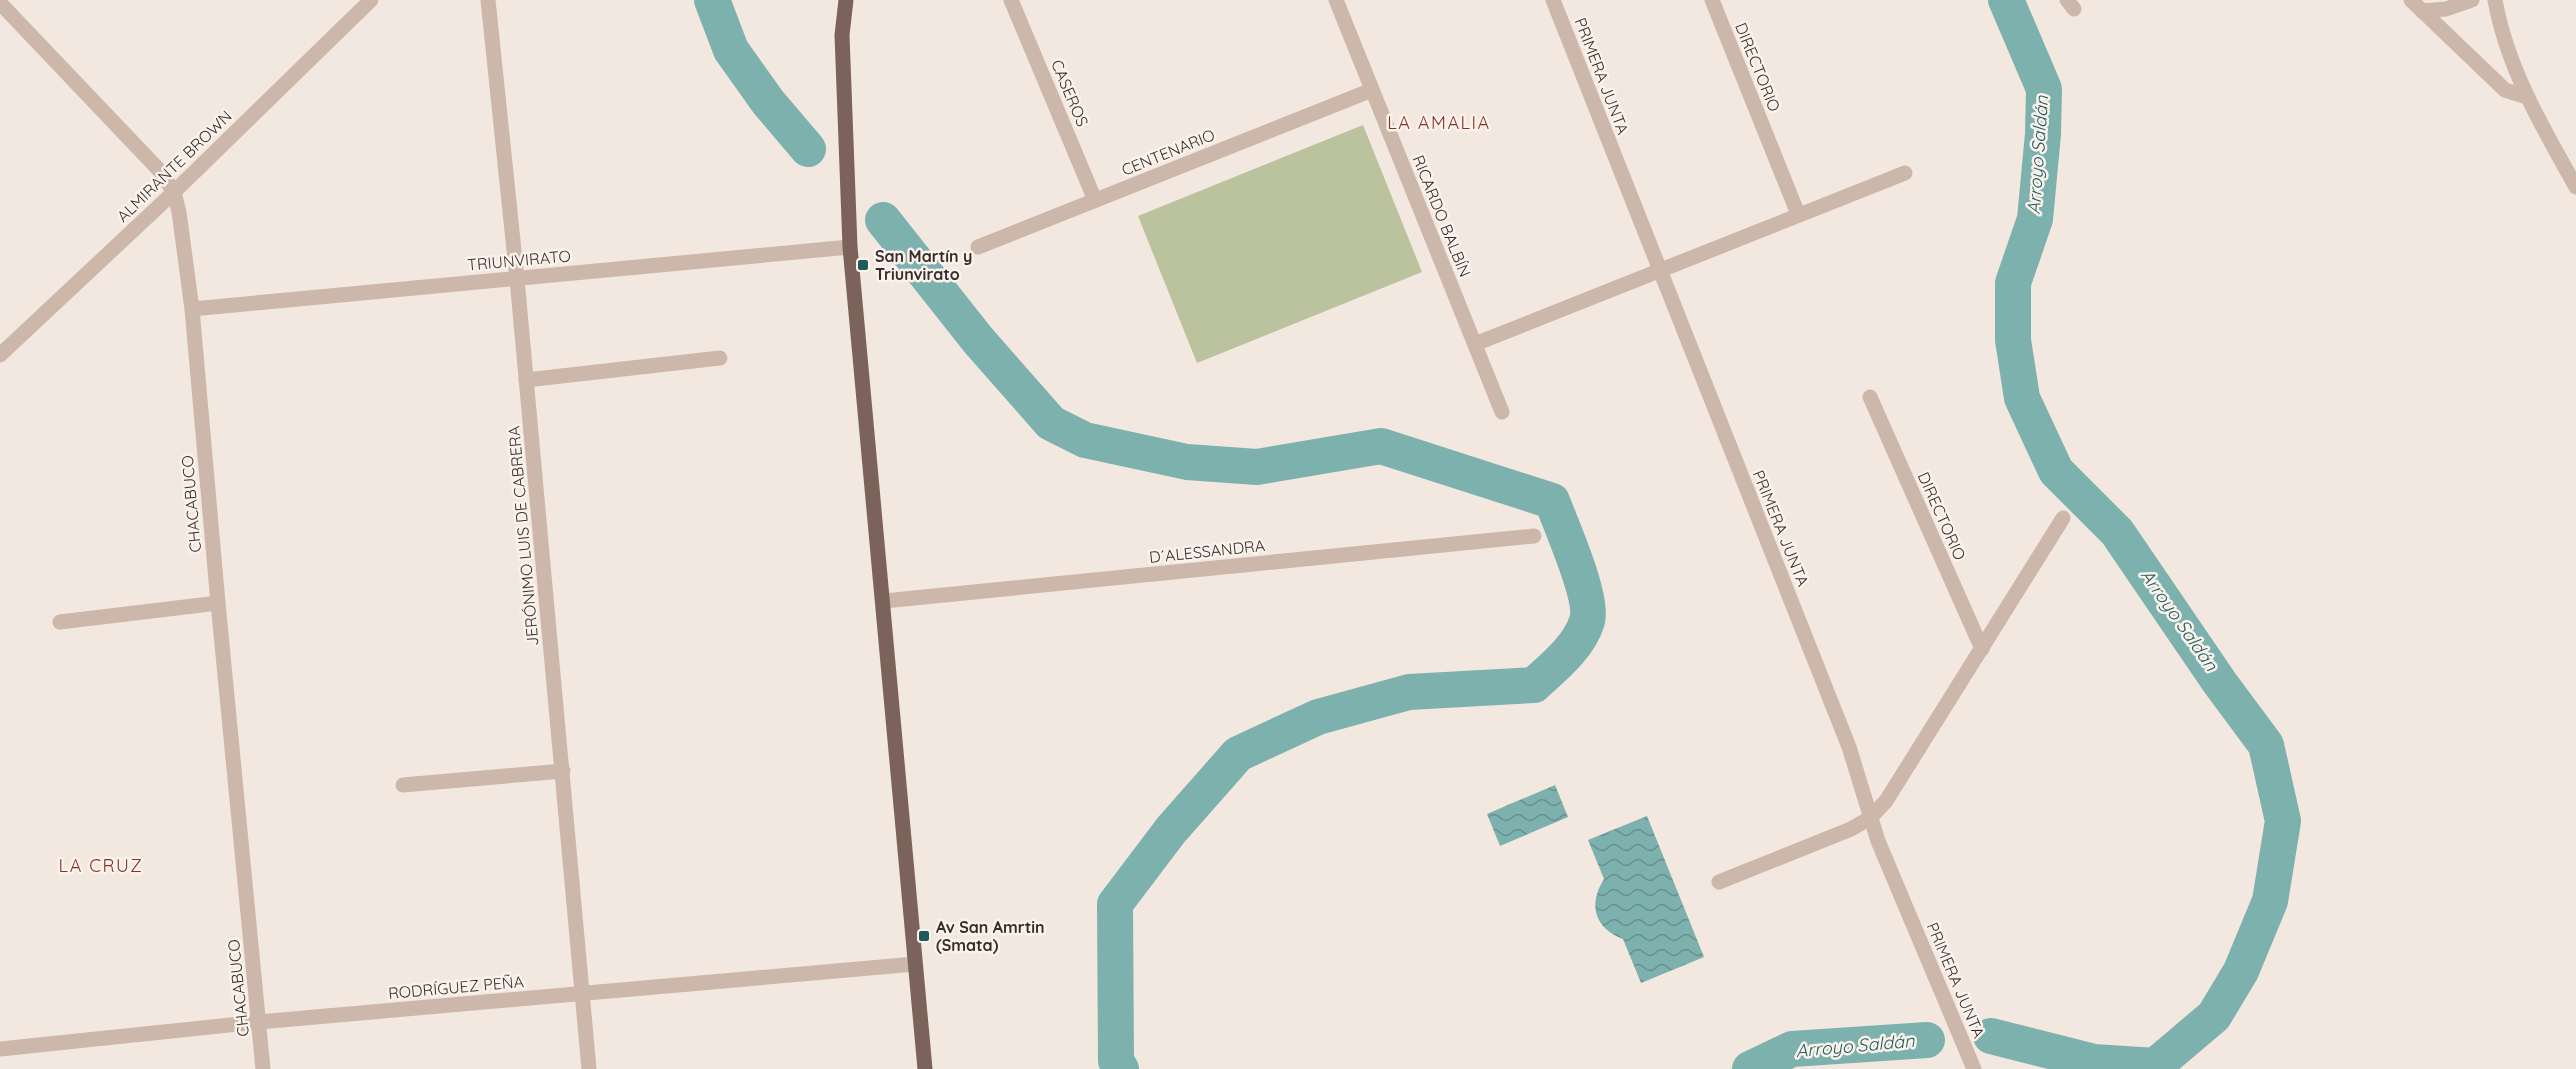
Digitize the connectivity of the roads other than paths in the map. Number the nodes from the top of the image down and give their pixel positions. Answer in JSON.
{"nodes":[{"id":1,"x":371,"y":0,"type":"edge"},
{"id":2,"x":488,"y":0,"type":"edge"},
{"id":3,"x":846,"y":0,"type":"edge"},
{"id":4,"x":1011,"y":0,"type":"edge"},
{"id":5,"x":1336,"y":0,"type":"edge"},
{"id":6,"x":1553,"y":0,"type":"edge"},
{"id":7,"x":1712,"y":0,"type":"edge"},
{"id":8,"x":2410,"y":0,"type":"edge"},
{"id":9,"x":2472,"y":0,"type":"edge"},
{"id":10,"x":2495,"y":0,"type":"edge"},
{"id":11,"x":0,"y":3,"type":"edge"},
{"id":12,"x":2422,"y":11,"type":"junction"},
{"id":13,"x":1372,"y":90,"type":"junction"},
{"id":14,"x":2527,"y":97,"type":"junction"},
{"id":15,"x":1905,"y":173,"type":"dead end"},
{"id":16,"x":2576,"y":187,"type":"edge"},
{"id":17,"x":174,"y":192,"type":"junction"},
{"id":18,"x":1095,"y":200,"type":"junction"},
{"id":19,"x":1798,"y":214,"type":"junction"},
{"id":20,"x":850,"y":247,"type":"junction"},
{"id":21,"x":978,"y":247,"type":"dead end"},
{"id":22,"x":1658,"y":270,"type":"junction"},
{"id":23,"x":518,"y":279,"type":"junction"},
{"id":24,"x":192,"y":309,"type":"junction"},
{"id":25,"x":1475,"y":344,"type":"junction"},
{"id":26,"x":0,"y":355,"type":"edge"},
{"id":27,"x":720,"y":358,"type":"dead end"},
{"id":28,"x":526,"y":380,"type":"junction"},
{"id":29,"x":1870,"y":397,"type":"dead end"},
{"id":30,"x":1502,"y":412,"type":"dead end"},
{"id":31,"x":2063,"y":518,"type":"dead end"},
{"id":32,"x":1534,"y":536,"type":"dead end"},
{"id":33,"x":884,"y":601,"type":"junction"},
{"id":34,"x":218,"y":603,"type":"junction"},
{"id":35,"x":60,"y":622,"type":"dead end"},
{"id":36,"x":1982,"y":649,"type":"junction"},
{"id":37,"x":563,"y":771,"type":"junction"},
{"id":38,"x":403,"y":785,"type":"dead end"},
{"id":39,"x":1870,"y":818,"type":"junction"},
{"id":40,"x":1719,"y":882,"type":"dead end"},
{"id":41,"x":915,"y":964,"type":"junction"},
{"id":42,"x":583,"y":994,"type":"junction"},
{"id":43,"x":260,"y":1022,"type":"junction"},
{"id":44,"x":0,"y":1049,"type":"edge"},
{"id":45,"x":264,"y":1069,"type":"edge"},
{"id":46,"x":589,"y":1069,"type":"edge"},
{"id":47,"x":925,"y":1069,"type":"edge"},
{"id":48,"x":1974,"y":1069,"type":"edge"}],
"edges":[{"from":1,"to":17,"type":"street","name":"ALMIRANTE BROWN"},
{"from":2,"to":23,"type":"street","name":"JERÓNIMO LUIS DE CABRERA"},
{"from":3,"to":20,"type":"main road"},
{"from":4,"to":18,"type":"street","name":"CASEROS"},
{"from":5,"to":13,"type":"street","name":"RICARDO BALBÍN"},
{"from":6,"to":22,"type":"street","name":"PRIMERA JUNTA"},
{"from":7,"to":19,"type":"street","name":"DIRECTORIO"},
{"from":8,"to":12,"type":"street"},
{"from":9,"to":12,"type":"street"},
{"from":10,"to":14,"type":"street"},
{"from":11,"to":17,"type":"street","name":"CHACABUCO"},
{"from":12,"to":14,"type":"street"},
{"from":13,"to":18,"type":"street","name":"CENTENARIO"},
{"from":13,"to":25,"type":"street","name":"RICARDO BALBÍN"},
{"from":14,"to":16,"type":"street"},
{"from":15,"to":19,"type":"street"},
{"from":17,"to":24,"type":"street","name":"CHACABUCO"},
{"from":17,"to":26,"type":"street","name":"ALMIRANTE BROWN"},
{"from":18,"to":21,"type":"street","name":"CENTENARIO"},
{"from":19,"to":22,"type":"street"},
{"from":20,"to":23,"type":"street","name":"TRIUNVIRATO"},
{"from":20,"to":33,"type":"main road"},
{"from":22,"to":25,"type":"street"},
{"from":22,"to":39,"type":"street","name":"PRIMERA JUNTA"},
{"from":23,"to":24,"type":"street","name":"TRIUNVIRATO"},
{"from":23,"to":28,"type":"street","name":"JERÓNIMO LUIS DE CABRERA"},
{"from":24,"to":34,"type":"street","name":"CHACABUCO"},
{"from":25,"to":30,"type":"street","name":"RICARDO BALBÍN"},
{"from":27,"to":28,"type":"street"},
{"from":28,"to":37,"type":"street","name":"JERÓNIMO LUIS DE CABRERA"},
{"from":29,"to":36,"type":"street","name":"DIRECTORIO"},
{"from":31,"to":36,"type":"street"},
{"from":32,"to":33,"type":"street","name":"D´ALESSANDRA"},
{"from":33,"to":41,"type":"main road"},
{"from":34,"to":35,"type":"street"},
{"from":34,"to":43,"type":"street","name":"CHACABUCO"},
{"from":36,"to":39,"type":"street"},
{"from":37,"to":38,"type":"street"},
{"from":37,"to":42,"type":"street","name":"JERÓNIMO LUIS DE CABRERA"},
{"from":39,"to":40,"type":"street"},
{"from":39,"to":48,"type":"street","name":"PRIMERA JUNTA"},
{"from":41,"to":42,"type":"street","name":"RODRÍGUEZ PEÑA"},
{"from":41,"to":47,"type":"main road"},
{"from":42,"to":43,"type":"street","name":"RODRÍGUEZ PEÑA"},
{"from":42,"to":46,"type":"street","name":"JERÓNIMO LUIS DE CABRERA"},
{"from":43,"to":44,"type":"street","name":"RODRÍGUEZ PEÑA"},
{"from":43,"to":45,"type":"street","name":"CHACABUCO"}]}
